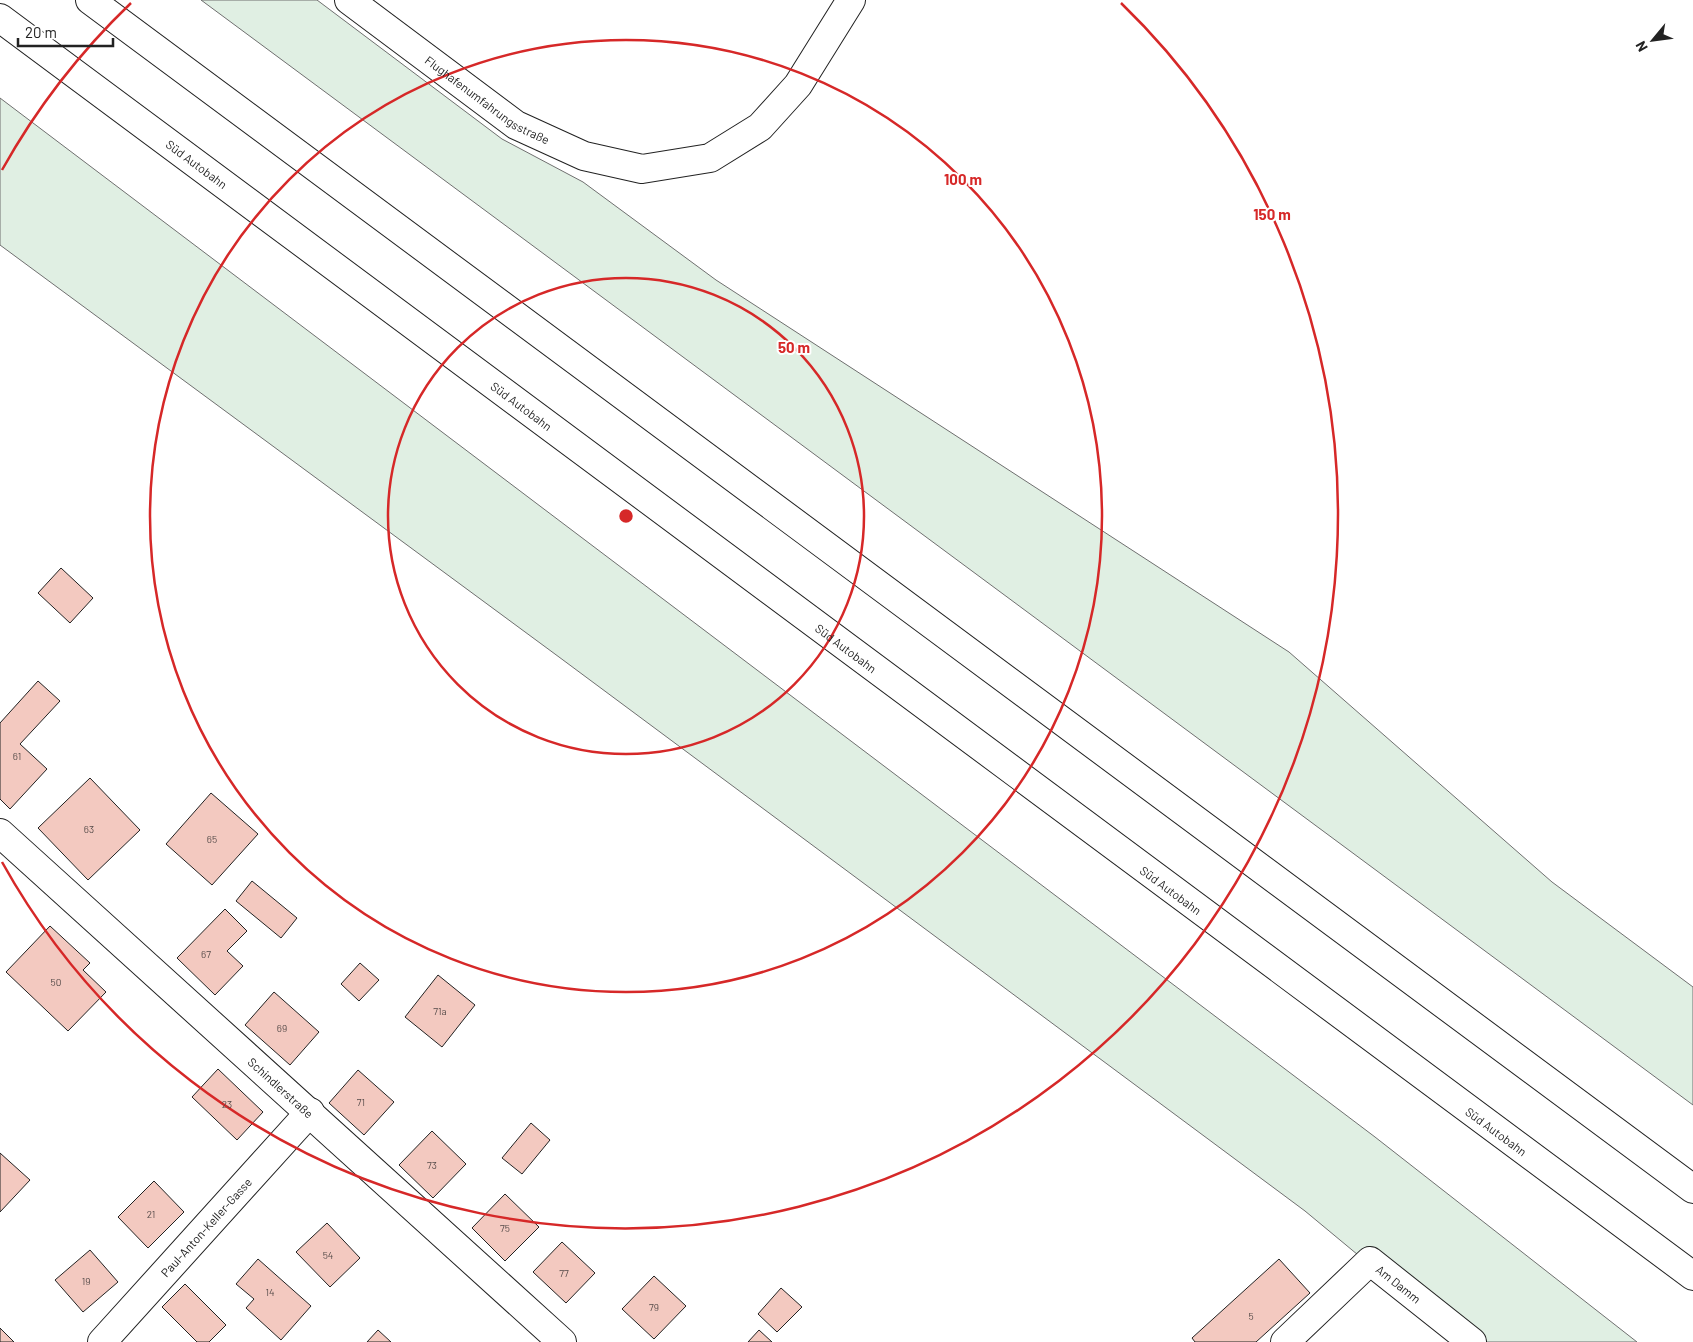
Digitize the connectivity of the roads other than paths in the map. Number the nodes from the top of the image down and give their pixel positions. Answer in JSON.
{"nodes":[{"id":1,"x":90,"y":0,"type":"edge"},
{"id":2,"x":349,"y":0,"type":"edge"},
{"id":3,"x":851,"y":0,"type":"edge"},
{"id":4,"x":0,"y":18,"type":"edge"},
{"id":5,"x":0,"y":834,"type":"edge"},
{"id":6,"x":310,"y":1112,"type":"junction"},
{"id":7,"x":1693,"y":1189,"type":"edge"},
{"id":8,"x":1693,"y":1276,"type":"edge"},
{"id":9,"x":102,"y":1342,"type":"edge"},
{"id":10,"x":562,"y":1342,"type":"edge"},
{"id":11,"x":1285,"y":1342,"type":"edge"},
{"id":12,"x":1472,"y":1342,"type":"edge"}],
"edges":[{"from":1,"to":7,"type":"main road"},
{"from":2,"to":3,"type":"main road","name":"Flughafenumfahrungsstraße"},
{"from":4,"to":8,"type":"main road","name":"Süd Autobahn"},
{"from":5,"to":6,"type":"main road","name":"Schindlerstraße"},
{"from":6,"to":9,"type":"main road","name":"Paul-Anton-Keller-Gasse"},
{"from":6,"to":10,"type":"main road","name":"Schindlerstraße"},
{"from":11,"to":12,"type":"main road","name":"Am Damm"}]}
